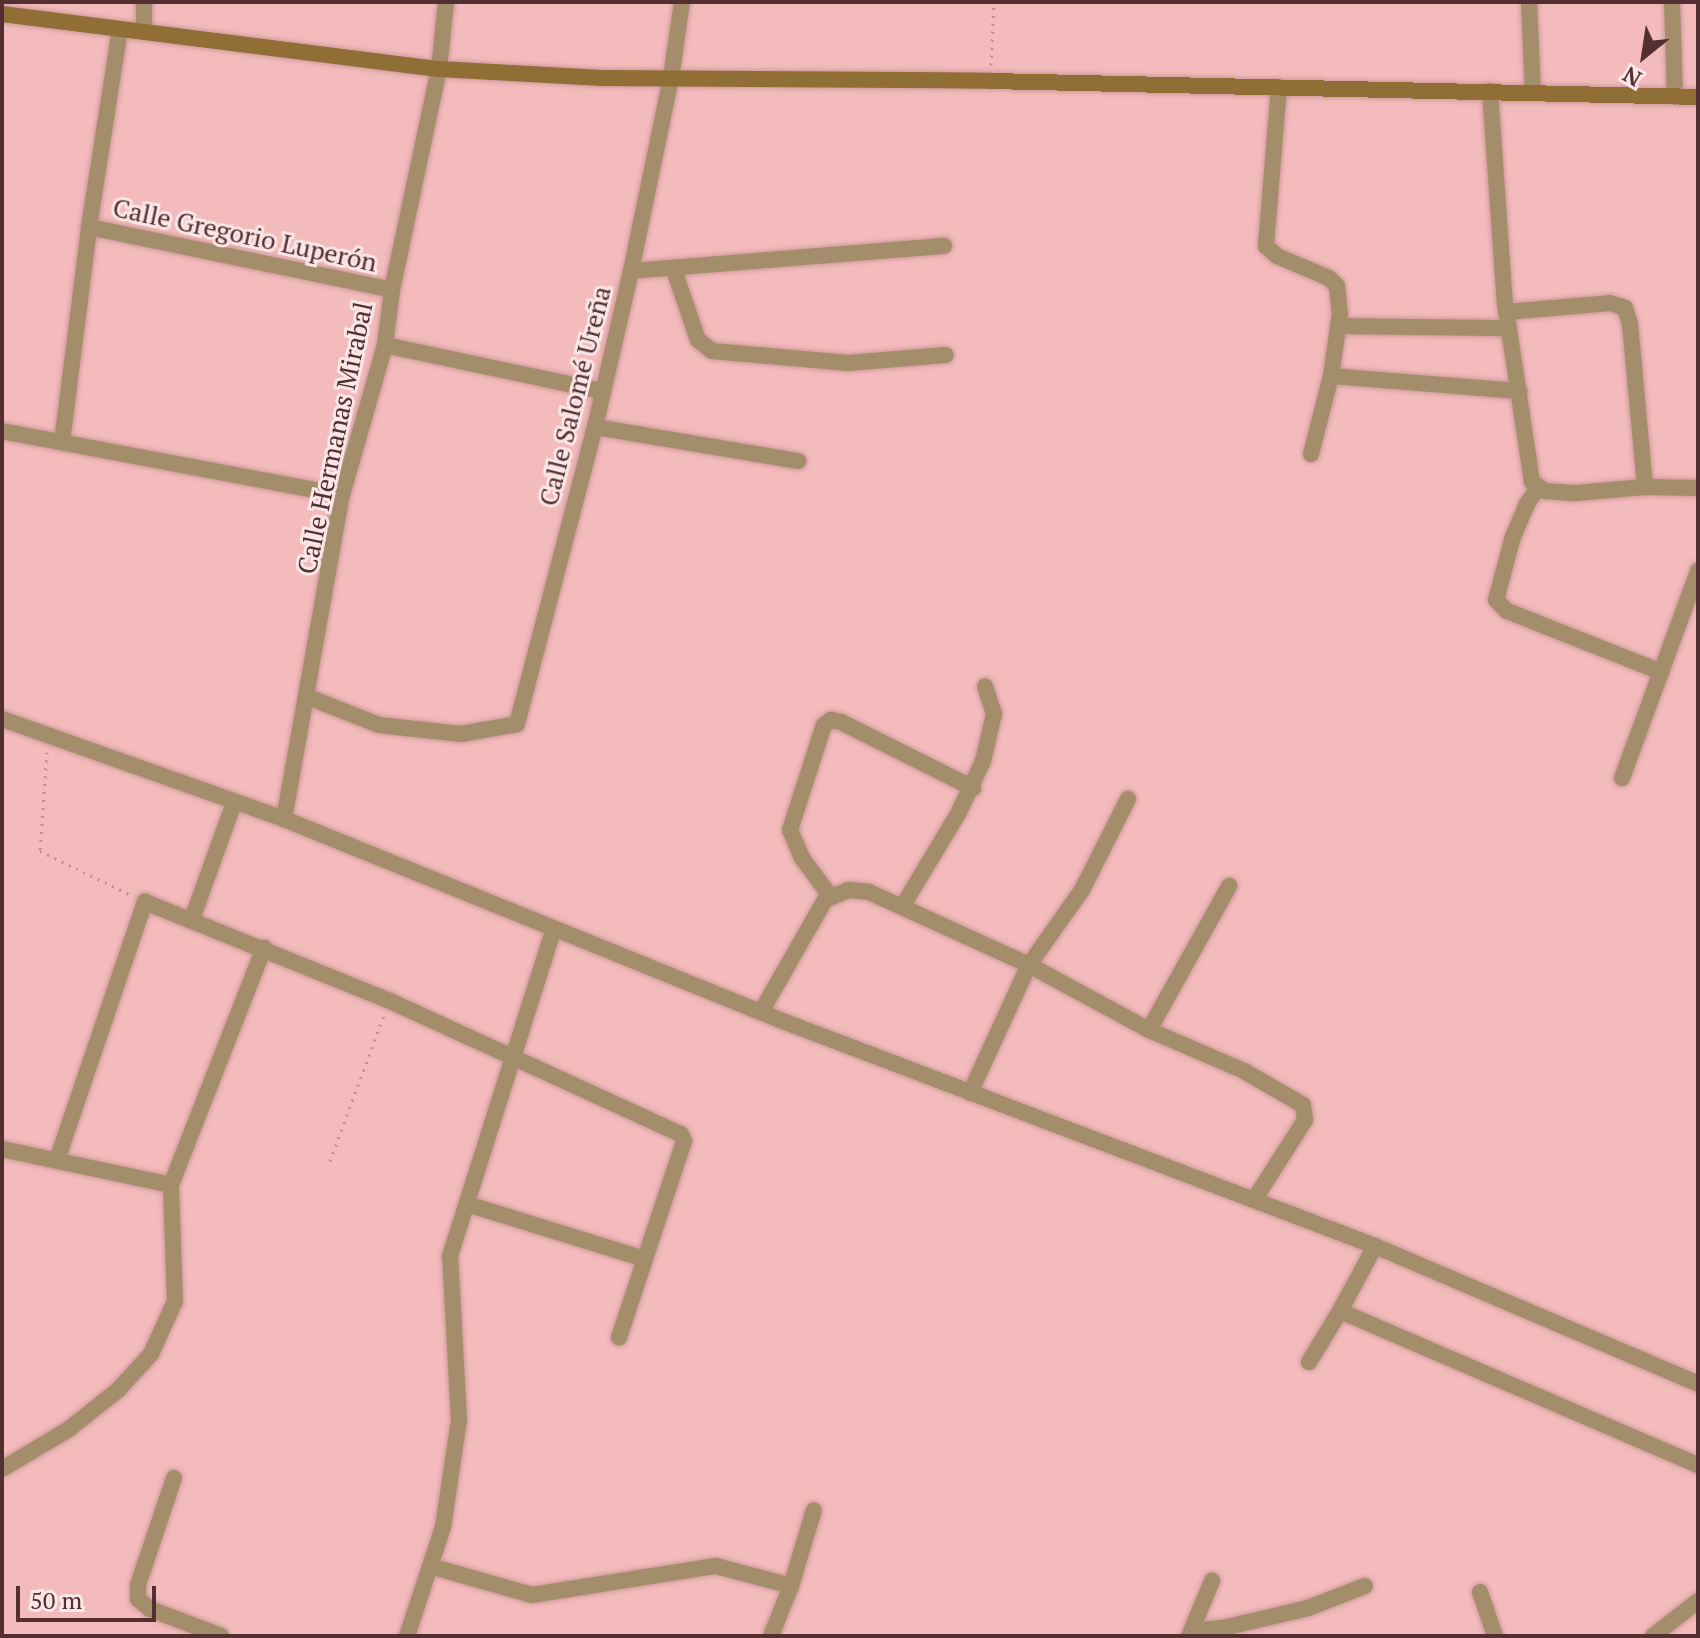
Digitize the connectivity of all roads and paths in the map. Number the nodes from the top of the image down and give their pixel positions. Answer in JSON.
{"nodes":[{"id":1,"x":144,"y":2,"type":"edge"},
{"id":2,"x":446,"y":2,"type":"edge"},
{"id":3,"x":682,"y":2,"type":"edge"},
{"id":4,"x":994,"y":2,"type":"edge"},
{"id":5,"x":1529,"y":2,"type":"edge"},
{"id":6,"x":1672,"y":2,"type":"edge"},
{"id":7,"x":2,"y":14,"type":"edge"},
{"id":8,"x":120,"y":29,"type":"junction"},
{"id":9,"x":144,"y":32,"type":"junction"},
{"id":10,"x":439,"y":69,"type":"junction"},
{"id":11,"x":671,"y":78,"type":"junction"},
{"id":12,"x":990,"y":81,"type":"junction"},
{"id":13,"x":1279,"y":87,"type":"junction"},
{"id":14,"x":1490,"y":91,"type":"junction"},
{"id":15,"x":1533,"y":92,"type":"junction"},
{"id":16,"x":1675,"y":97,"type":"junction"},
{"id":17,"x":1698,"y":97,"type":"edge"},
{"id":18,"x":89,"y":227,"type":"junction"},
{"id":19,"x":944,"y":246,"type":"dead end"},
{"id":20,"x":674,"y":270,"type":"junction"},
{"id":21,"x":631,"y":271,"type":"junction"},
{"id":22,"x":392,"y":290,"type":"junction"},
{"id":23,"x":1508,"y":320,"type":"junction"},
{"id":24,"x":1338,"y":326,"type":"junction"},
{"id":25,"x":385,"y":345,"type":"junction"},
{"id":26,"x":946,"y":355,"type":"dead end"},
{"id":27,"x":1331,"y":376,"type":"junction"},
{"id":28,"x":601,"y":391,"type":"junction"},
{"id":29,"x":1519,"y":391,"type":"junction"},
{"id":30,"x":595,"y":427,"type":"junction"},
{"id":31,"x":2,"y":431,"type":"edge"},
{"id":32,"x":62,"y":442,"type":"junction"},
{"id":33,"x":1311,"y":454,"type":"dead end"},
{"id":34,"x":798,"y":461,"type":"dead end"},
{"id":35,"x":1645,"y":487,"type":"junction"},
{"id":36,"x":1538,"y":488,"type":"junction"},
{"id":37,"x":1698,"y":488,"type":"edge"},
{"id":38,"x":342,"y":495,"type":"junction"},
{"id":39,"x":1698,"y":571,"type":"edge"},
{"id":40,"x":1661,"y":672,"type":"junction"},
{"id":41,"x":985,"y":686,"type":"dead end"},
{"id":42,"x":308,"y":697,"type":"junction"},
{"id":43,"x":2,"y":719,"type":"edge"},
{"id":44,"x":49,"y":736,"type":"junction"},
{"id":45,"x":1622,"y":778,"type":"dead end"},
{"id":46,"x":973,"y":788,"type":"junction"},
{"id":47,"x":1128,"y":799,"type":"dead end"},
{"id":48,"x":234,"y":803,"type":"junction"},
{"id":49,"x":284,"y":819,"type":"junction"},
{"id":50,"x":1229,"y":886,"type":"dead end"},
{"id":51,"x":831,"y":897,"type":"junction"},
{"id":52,"x":145,"y":902,"type":"junction"},
{"id":53,"x":902,"y":907,"type":"junction"},
{"id":54,"x":192,"y":919,"type":"junction"},
{"id":55,"x":554,"y":929,"type":"junction"},
{"id":56,"x":264,"y":948,"type":"junction"},
{"id":57,"x":1029,"y":965,"type":"junction"},
{"id":58,"x":390,"y":1001,"type":"junction"},
{"id":59,"x":761,"y":1012,"type":"junction"},
{"id":60,"x":1149,"y":1030,"type":"junction"},
{"id":61,"x":514,"y":1057,"type":"junction"},
{"id":62,"x":970,"y":1093,"type":"junction"},
{"id":63,"x":2,"y":1149,"type":"edge"},
{"id":64,"x":57,"y":1160,"type":"junction"},
{"id":65,"x":330,"y":1161,"type":"dead end"},
{"id":66,"x":171,"y":1185,"type":"junction"},
{"id":67,"x":1254,"y":1200,"type":"junction"},
{"id":68,"x":467,"y":1204,"type":"junction"},
{"id":69,"x":1375,"y":1246,"type":"junction"},
{"id":70,"x":645,"y":1259,"type":"junction"},
{"id":71,"x":1340,"y":1311,"type":"junction"},
{"id":72,"x":619,"y":1338,"type":"dead end"},
{"id":73,"x":1309,"y":1362,"type":"dead end"},
{"id":74,"x":1698,"y":1384,"type":"edge"},
{"id":75,"x":1698,"y":1465,"type":"edge"},
{"id":76,"x":2,"y":1469,"type":"edge"},
{"id":77,"x":174,"y":1478,"type":"dead end"},
{"id":78,"x":814,"y":1510,"type":"dead end"},
{"id":79,"x":430,"y":1566,"type":"junction"},
{"id":80,"x":1212,"y":1581,"type":"dead end"},
{"id":81,"x":791,"y":1586,"type":"junction"},
{"id":82,"x":1365,"y":1586,"type":"dead end"},
{"id":83,"x":1480,"y":1592,"type":"dead end"},
{"id":84,"x":1698,"y":1601,"type":"edge"},
{"id":85,"x":1190,"y":1633,"type":"edge"},
{"id":86,"x":221,"y":1636,"type":"edge"},
{"id":87,"x":407,"y":1636,"type":"edge"},
{"id":88,"x":771,"y":1636,"type":"edge"},
{"id":89,"x":1495,"y":1636,"type":"edge"},
{"id":90,"x":1653,"y":1636,"type":"edge"}],
"edges":[{"from":1,"to":9,"type":"street"},
{"from":2,"to":10,"type":"street","name":"Calle Hermanas Mirabal"},
{"from":3,"to":11,"type":"street","name":"Calle Salomé Ureña"},
{"from":4,"to":12,"type":"path"},
{"from":5,"to":15,"type":"street"},
{"from":6,"to":16,"type":"street"},
{"from":7,"to":8,"type":"street"},
{"from":8,"to":9,"type":"street"},
{"from":8,"to":18,"type":"street"},
{"from":9,"to":10,"type":"street"},
{"from":10,"to":11,"type":"street"},
{"from":10,"to":22,"type":"street","name":"Calle Hermanas Mirabal"},
{"from":11,"to":12,"type":"street"},
{"from":11,"to":21,"type":"street","name":"Calle Salomé Ureña"},
{"from":12,"to":13,"type":"street"},
{"from":13,"to":14,"type":"street"},
{"from":13,"to":24,"type":"street"},
{"from":14,"to":15,"type":"street"},
{"from":14,"to":23,"type":"street"},
{"from":15,"to":16,"type":"street"},
{"from":16,"to":17,"type":"street"},
{"from":18,"to":22,"type":"street","name":"Calle Gregorio Luperón"},
{"from":18,"to":32,"type":"street"},
{"from":19,"to":20,"type":"street"},
{"from":20,"to":21,"type":"street"},
{"from":20,"to":26,"type":"street"},
{"from":21,"to":28,"type":"street","name":"Calle Salomé Ureña"},
{"from":22,"to":25,"type":"street","name":"Calle Hermanas Mirabal"},
{"from":23,"to":24,"type":"street"},
{"from":23,"to":29,"type":"street"},
{"from":23,"to":35,"type":"street"},
{"from":24,"to":27,"type":"street"},
{"from":25,"to":28,"type":"street"},
{"from":25,"to":38,"type":"street","name":"Calle Hermanas Mirabal"},
{"from":27,"to":29,"type":"street"},
{"from":27,"to":33,"type":"street"},
{"from":28,"to":30,"type":"street","name":"Calle Salomé Ureña"},
{"from":29,"to":36,"type":"street"},
{"from":30,"to":34,"type":"street"},
{"from":30,"to":42,"type":"street","name":"Calle Salomé Ureña"},
{"from":31,"to":32,"type":"street"},
{"from":32,"to":38,"type":"street"},
{"from":35,"to":36,"type":"street"},
{"from":35,"to":37,"type":"street"},
{"from":36,"to":40,"type":"street"},
{"from":38,"to":42,"type":"street","name":"Calle Hermanas Mirabal"},
{"from":39,"to":40,"type":"street"},
{"from":40,"to":45,"type":"street"},
{"from":41,"to":46,"type":"street"},
{"from":42,"to":49,"type":"street","name":"Calle Hermanas Mirabal"},
{"from":43,"to":44,"type":"street"},
{"from":44,"to":48,"type":"street"},
{"from":44,"to":52,"type":"path"},
{"from":46,"to":51,"type":"street"},
{"from":46,"to":53,"type":"street"},
{"from":47,"to":57,"type":"street"},
{"from":48,"to":49,"type":"street"},
{"from":48,"to":54,"type":"street"},
{"from":49,"to":55,"type":"street"},
{"from":50,"to":60,"type":"street"},
{"from":51,"to":53,"type":"street"},
{"from":51,"to":59,"type":"street"},
{"from":52,"to":54,"type":"street"},
{"from":52,"to":64,"type":"street"},
{"from":53,"to":57,"type":"street"},
{"from":54,"to":56,"type":"street"},
{"from":55,"to":59,"type":"street"},
{"from":55,"to":61,"type":"street"},
{"from":56,"to":58,"type":"street"},
{"from":56,"to":66,"type":"street"},
{"from":57,"to":60,"type":"street"},
{"from":57,"to":62,"type":"street"},
{"from":58,"to":61,"type":"street"},
{"from":58,"to":65,"type":"path"},
{"from":59,"to":62,"type":"street"},
{"from":60,"to":67,"type":"street"},
{"from":61,"to":68,"type":"street"},
{"from":61,"to":70,"type":"street"},
{"from":62,"to":67,"type":"street"},
{"from":63,"to":64,"type":"street"},
{"from":64,"to":66,"type":"street"},
{"from":66,"to":76,"type":"street"},
{"from":67,"to":69,"type":"street"},
{"from":68,"to":70,"type":"street"},
{"from":68,"to":79,"type":"street"},
{"from":69,"to":71,"type":"street"},
{"from":69,"to":74,"type":"street"},
{"from":70,"to":72,"type":"street"},
{"from":71,"to":73,"type":"street"},
{"from":71,"to":75,"type":"street"},
{"from":77,"to":86,"type":"street"},
{"from":78,"to":81,"type":"street"},
{"from":79,"to":81,"type":"street"},
{"from":79,"to":87,"type":"street"},
{"from":80,"to":85,"type":"street"},
{"from":81,"to":88,"type":"street"},
{"from":82,"to":85,"type":"street"},
{"from":83,"to":89,"type":"street"},
{"from":84,"to":90,"type":"street"}]}
